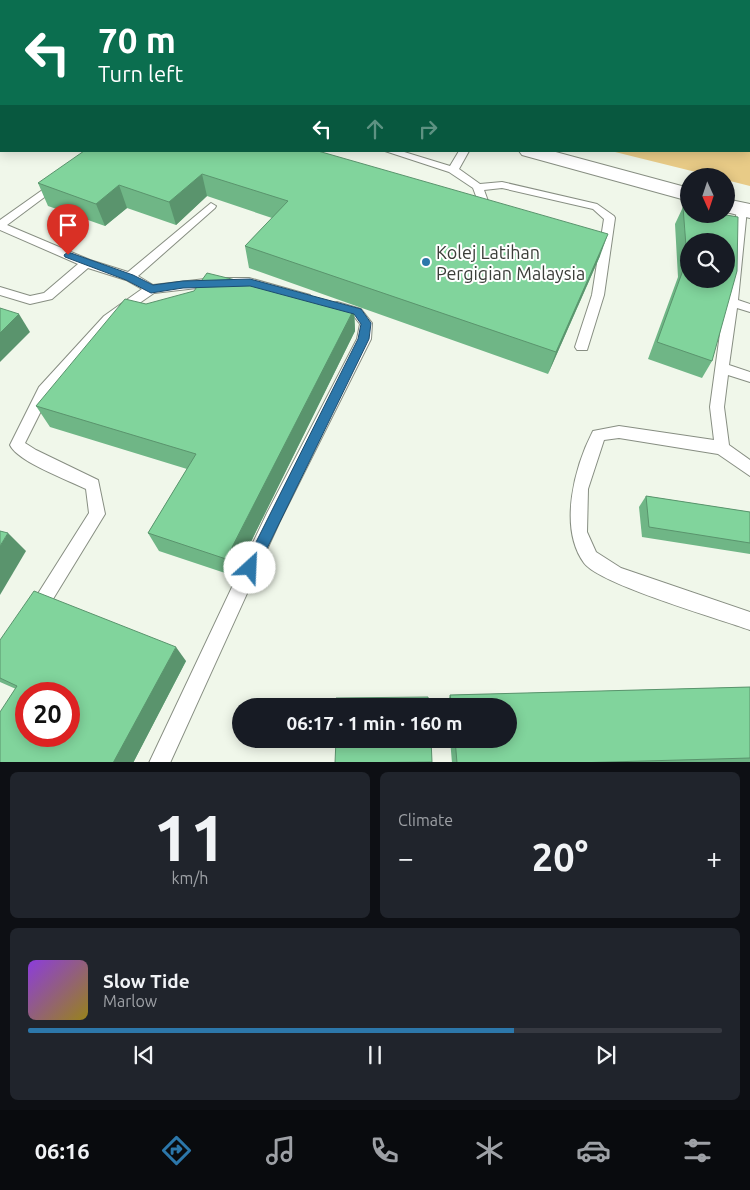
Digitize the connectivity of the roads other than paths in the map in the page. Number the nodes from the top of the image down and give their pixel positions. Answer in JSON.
{"nodes":[{"id":1,"x":393,"y":152,"type":"edge"},
{"id":2,"x":463,"y":152,"type":"edge"},
{"id":3,"x":533,"y":152,"type":"edge"},
{"id":4,"x":453,"y":170,"type":"junction"},
{"id":5,"x":69,"y":174,"type":"edge"},
{"id":6,"x":478,"y":187,"type":"junction"},
{"id":7,"x":680,"y":193,"type":"edge"},
{"id":8,"x":211,"y":206,"type":"dead end"},
{"id":9,"x":739,"y":208,"type":"edge"},
{"id":10,"x":505,"y":219,"type":"edge"},
{"id":11,"x":0,"y":225,"type":"edge"},
{"id":12,"x":86,"y":262,"type":"junction"},
{"id":13,"x":130,"y":277,"type":"junction"},
{"id":14,"x":183,"y":284,"type":"junction"},
{"id":15,"x":151,"y":289,"type":"junction"},
{"id":16,"x":0,"y":291,"type":"edge"},
{"id":17,"x":184,"y":299,"type":"edge"},
{"id":18,"x":732,"y":302,"type":"junction"},
{"id":19,"x":750,"y":308,"type":"edge"},
{"id":20,"x":582,"y":347,"type":"dead end"},
{"id":21,"x":722,"y":368,"type":"junction"},
{"id":22,"x":750,"y":377,"type":"edge"},
{"id":23,"x":722,"y":448,"type":"junction"},
{"id":24,"x":750,"y":469,"type":"edge"},
{"id":25,"x":31,"y":620,"type":"edge"},
{"id":26,"x":750,"y":621,"type":"edge"},
{"id":27,"x":159,"y":762,"type":"edge"}],
"edges":[{"from":1,"to":4,"type":"lane"},
{"from":2,"to":4,"type":"lane"},
{"from":3,"to":7,"type":"street"},
{"from":4,"to":6,"type":"lane"},
{"from":5,"to":11,"type":"lane"},
{"from":6,"to":10,"type":"lane"},
{"from":6,"to":20,"type":"lane"},
{"from":8,"to":13,"type":"lane"},
{"from":9,"to":18,"type":"lane"},
{"from":11,"to":12,"type":"lane"},
{"from":12,"to":13,"type":"lane"},
{"from":12,"to":16,"type":"lane"},
{"from":13,"to":15,"type":"lane"},
{"from":14,"to":15,"type":"lane"},
{"from":14,"to":17,"type":"lane"},
{"from":14,"to":27,"type":"lane"},
{"from":15,"to":25,"type":"lane"},
{"from":18,"to":19,"type":"lane"},
{"from":18,"to":21,"type":"lane"},
{"from":21,"to":22,"type":"lane"},
{"from":21,"to":23,"type":"lane"},
{"from":23,"to":24,"type":"lane"},
{"from":23,"to":26,"type":"lane"}]}
